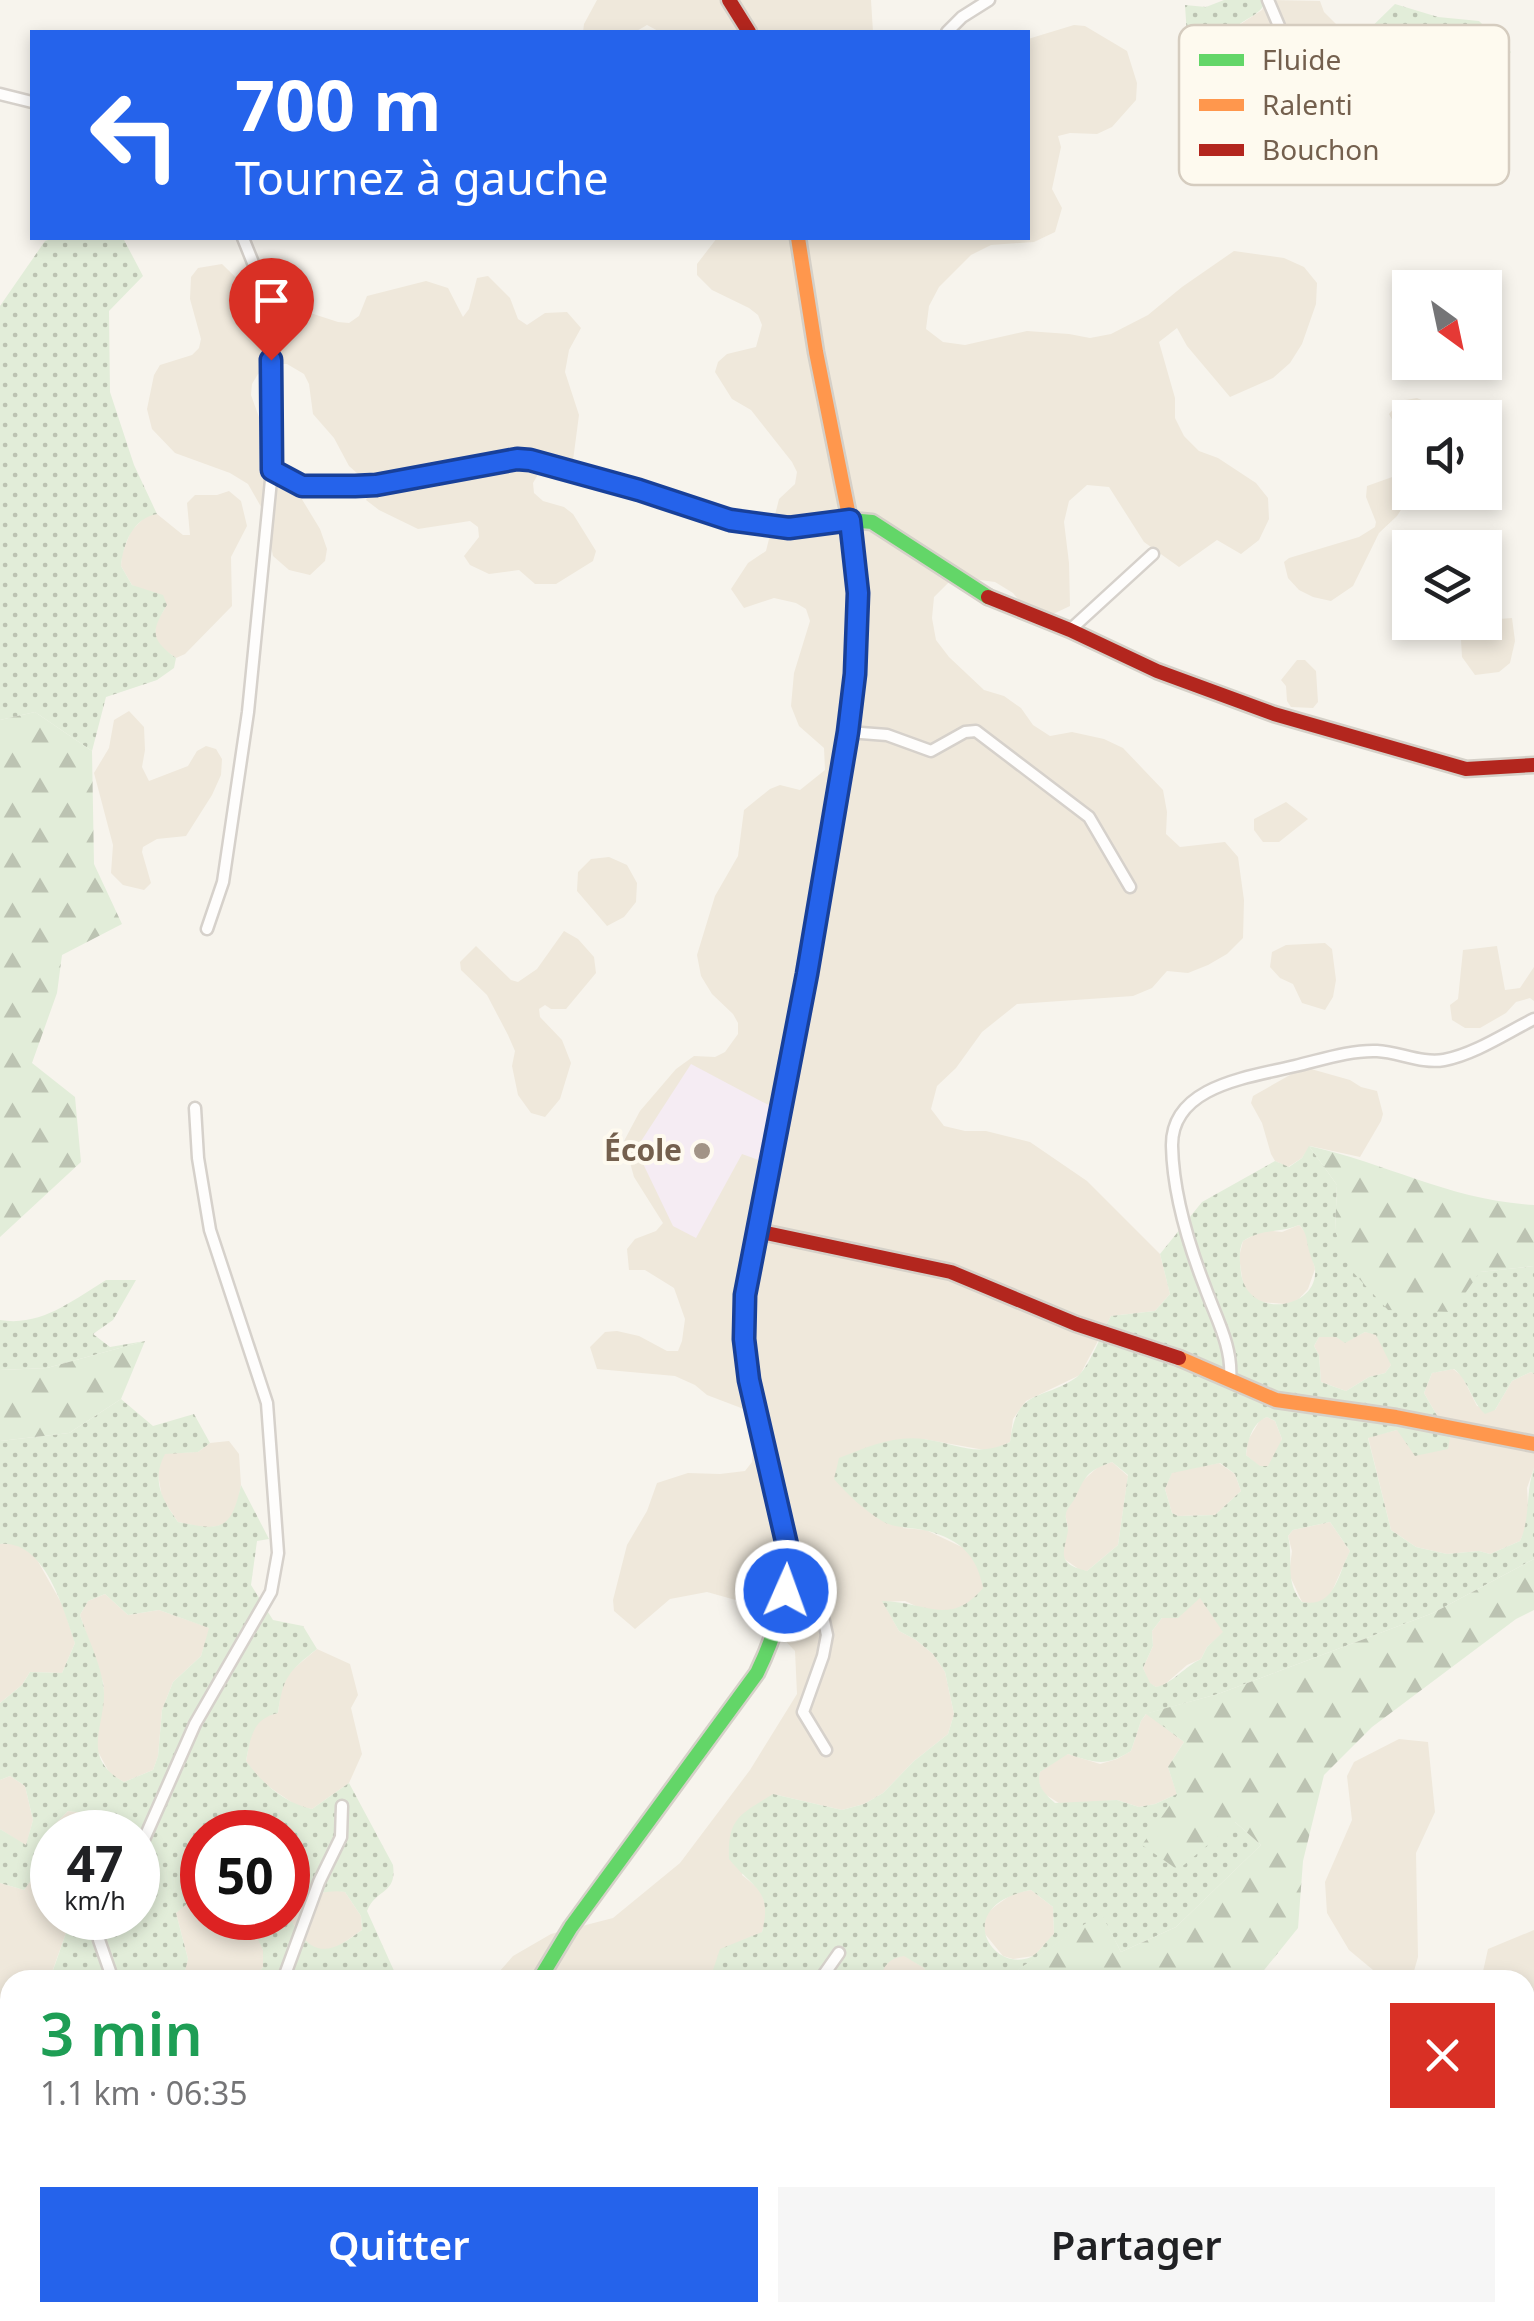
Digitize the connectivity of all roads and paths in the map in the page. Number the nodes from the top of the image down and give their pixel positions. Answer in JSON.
{"nodes":[{"id":1,"x":729,"y":0,"type":"edge"},
{"id":2,"x":989,"y":0,"type":"edge"},
{"id":3,"x":1268,"y":0,"type":"edge"},
{"id":4,"x":1279,"y":25,"type":"edge"},
{"id":5,"x":749,"y":30,"type":"edge"},
{"id":6,"x":949,"y":30,"type":"edge"},
{"id":7,"x":0,"y":94,"type":"edge"},
{"id":8,"x":30,"y":102,"type":"edge"},
{"id":9,"x":244,"y":240,"type":"edge"},
{"id":10,"x":798,"y":240,"type":"edge"},
{"id":11,"x":272,"y":470,"type":"junction"},
{"id":12,"x":850,"y":520,"type":"junction"},
{"id":13,"x":1152,"y":554,"type":"dead end"},
{"id":14,"x":1070,"y":630,"type":"junction"},
{"id":15,"x":848,"y":732,"type":"junction"},
{"id":16,"x":1534,"y":765,"type":"edge"},
{"id":17,"x":1130,"y":887,"type":"dead end"},
{"id":18,"x":207,"y":929,"type":"dead end"},
{"id":19,"x":1534,"y":1019,"type":"edge"},
{"id":20,"x":195,"y":1108,"type":"dead end"},
{"id":21,"x":757,"y":1231,"type":"junction"},
{"id":22,"x":1230,"y":1380,"type":"junction"},
{"id":23,"x":1534,"y":1444,"type":"edge"},
{"id":24,"x":789,"y":1554,"type":"junction"},
{"id":25,"x":826,"y":1750,"type":"dead end"},
{"id":26,"x":342,"y":1806,"type":"dead end"},
{"id":27,"x":157,"y":1810,"type":"edge"},
{"id":28,"x":99,"y":1940,"type":"edge"},
{"id":29,"x":839,"y":1954,"type":"dead end"},
{"id":30,"x":110,"y":1970,"type":"edge"},
{"id":31,"x":287,"y":1970,"type":"edge"},
{"id":32,"x":546,"y":1970,"type":"edge"},
{"id":33,"x":827,"y":1970,"type":"edge"}],
"edges":[{"from":1,"to":5,"type":"street"},
{"from":2,"to":6,"type":"street"},
{"from":3,"to":4,"type":"street"},
{"from":7,"to":8,"type":"street"},
{"from":9,"to":11,"type":"street"},
{"from":10,"to":12,"type":"street"},
{"from":11,"to":12,"type":"street"},
{"from":11,"to":18,"type":"street"},
{"from":12,"to":14,"type":"street"},
{"from":12,"to":15,"type":"street"},
{"from":13,"to":14,"type":"street"},
{"from":14,"to":16,"type":"street"},
{"from":15,"to":17,"type":"street"},
{"from":15,"to":21,"type":"street"},
{"from":19,"to":22,"type":"street"},
{"from":20,"to":27,"type":"street"},
{"from":21,"to":22,"type":"street"},
{"from":21,"to":24,"type":"street"},
{"from":22,"to":23,"type":"street"},
{"from":24,"to":25,"type":"street"},
{"from":24,"to":32,"type":"street"},
{"from":26,"to":31,"type":"street"},
{"from":28,"to":30,"type":"street"},
{"from":29,"to":33,"type":"street"}]}
